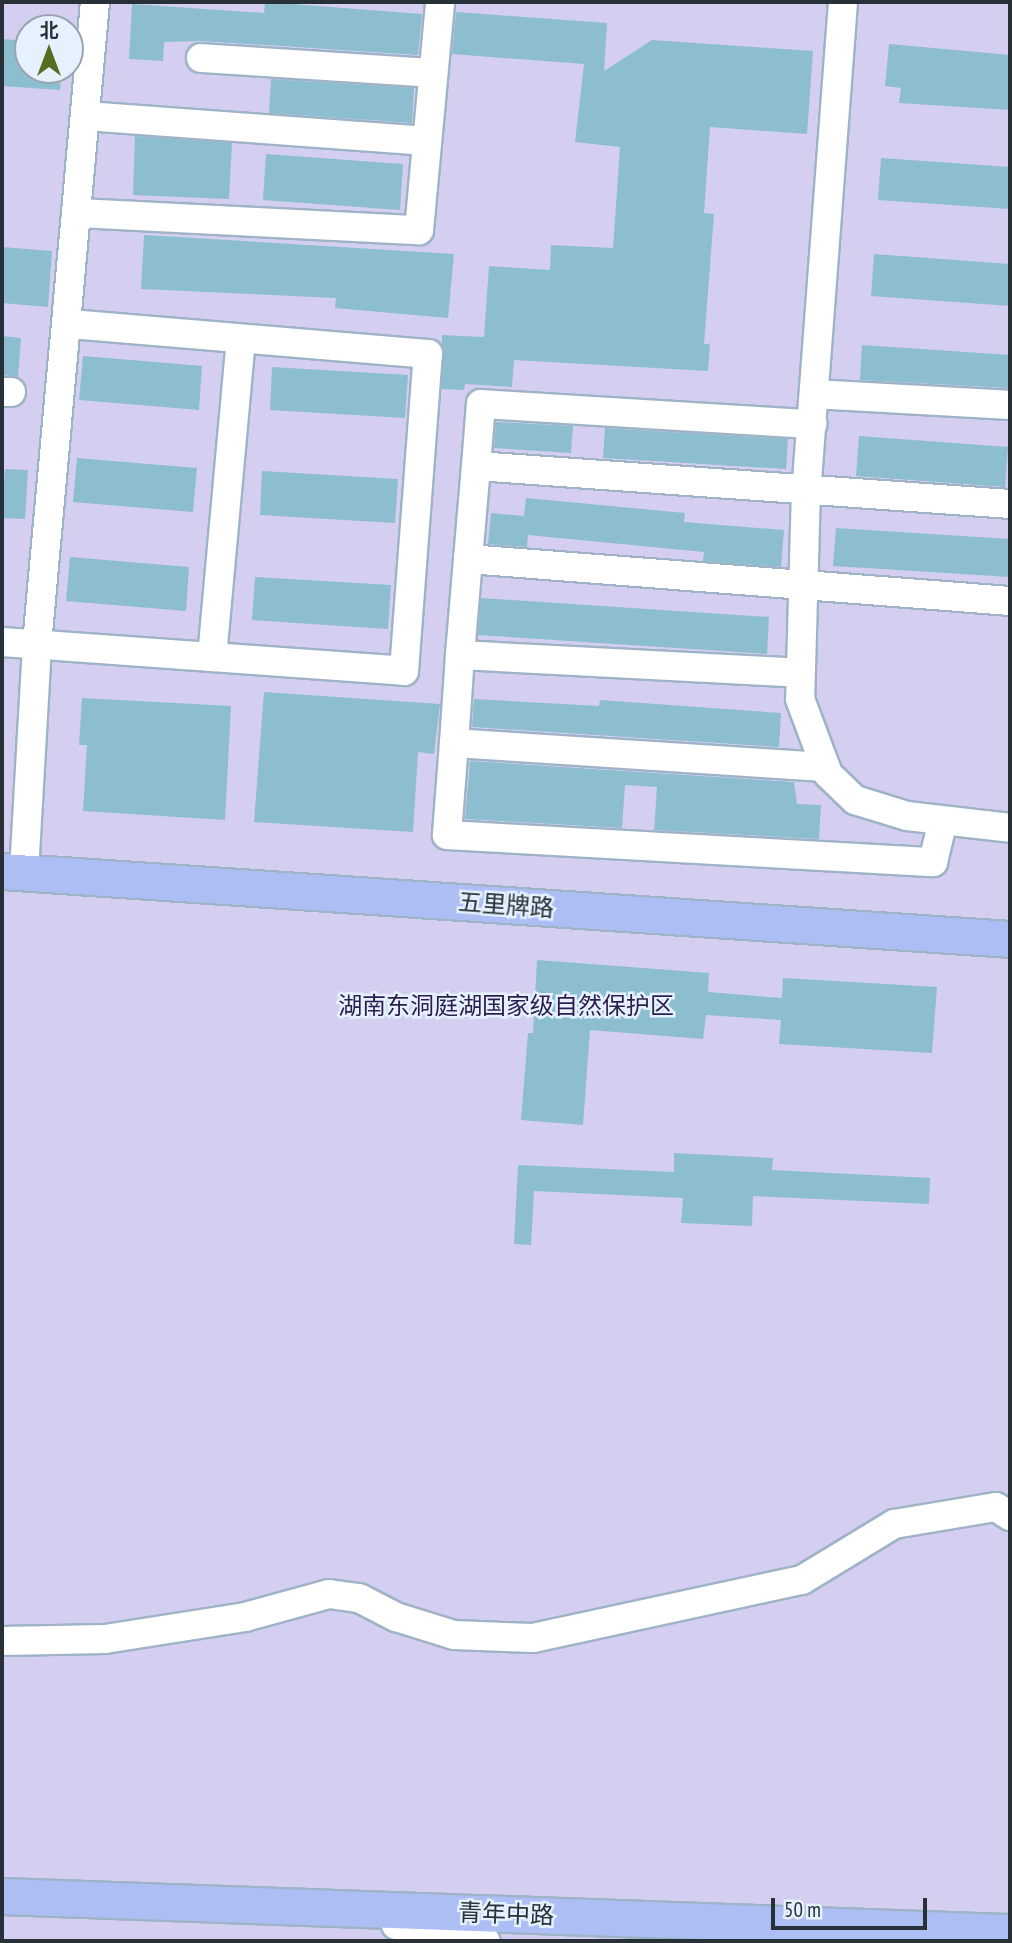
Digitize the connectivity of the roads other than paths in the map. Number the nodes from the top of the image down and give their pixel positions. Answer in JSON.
{"nodes":[{"id":1,"x":95,"y":2,"type":"edge"},
{"id":2,"x":440,"y":2,"type":"edge"},
{"id":3,"x":843,"y":2,"type":"edge"},
{"id":4,"x":201,"y":58,"type":"dead end"},
{"id":5,"x":433,"y":73,"type":"junction"},
{"id":6,"x":86,"y":116,"type":"junction"},
{"id":7,"x":427,"y":141,"type":"junction"},
{"id":8,"x":78,"y":213,"type":"junction"},
{"id":9,"x":69,"y":324,"type":"junction"},
{"id":10,"x":241,"y":339,"type":"junction"},
{"id":11,"x":814,"y":394,"type":"junction"},
{"id":12,"x":1010,"y":405,"type":"edge"},
{"id":13,"x":812,"y":424,"type":"junction"},
{"id":14,"x":476,"y":466,"type":"junction"},
{"id":15,"x":806,"y":490,"type":"junction"},
{"id":16,"x":1010,"y":504,"type":"edge"},
{"id":17,"x":468,"y":559,"type":"junction"},
{"id":18,"x":801,"y":584,"type":"junction"},
{"id":19,"x":1010,"y":601,"type":"edge"},
{"id":20,"x":2,"y":642,"type":"edge"},
{"id":21,"x":37,"y":644,"type":"junction"},
{"id":22,"x":460,"y":655,"type":"junction"},
{"id":23,"x":212,"y":657,"type":"junction"},
{"id":24,"x":800,"y":673,"type":"junction"},
{"id":25,"x":454,"y":743,"type":"junction"},
{"id":26,"x":825,"y":767,"type":"junction"},
{"id":27,"x":943,"y":820,"type":"junction"},
{"id":28,"x":1010,"y":828,"type":"edge"},
{"id":29,"x":9,"y":877,"type":"edge"},
{"id":30,"x":1010,"y":939,"type":"edge"},
{"id":31,"x":1010,"y":956,"type":"edge"},
{"id":32,"x":1010,"y":1516,"type":"edge"},
{"id":33,"x":2,"y":1641,"type":"edge"},
{"id":34,"x":2,"y":1880,"type":"edge"},
{"id":35,"x":2,"y":1896,"type":"edge"},
{"id":36,"x":1010,"y":1909,"type":"edge"},
{"id":37,"x":390,"y":1910,"type":"junction"},
{"id":38,"x":1010,"y":1932,"type":"edge"},
{"id":39,"x":486,"y":1941,"type":"edge"}],
"edges":[{"from":1,"to":6,"type":"street"},
{"from":2,"to":5,"type":"street"},
{"from":3,"to":11,"type":"street"},
{"from":4,"to":5,"type":"street"},
{"from":5,"to":7,"type":"street"},
{"from":6,"to":7,"type":"street"},
{"from":6,"to":8,"type":"street"},
{"from":7,"to":8,"type":"street"},
{"from":8,"to":9,"type":"street"},
{"from":9,"to":10,"type":"street"},
{"from":9,"to":21,"type":"street"},
{"from":10,"to":23,"type":"street"},
{"from":10,"to":23,"type":"street"},
{"from":11,"to":12,"type":"street"},
{"from":11,"to":13,"type":"street"},
{"from":13,"to":14,"type":"street"},
{"from":13,"to":15,"type":"street"},
{"from":14,"to":15,"type":"street"},
{"from":14,"to":17,"type":"street"},
{"from":15,"to":16,"type":"street"},
{"from":15,"to":18,"type":"street"},
{"from":17,"to":18,"type":"street"},
{"from":17,"to":22,"type":"street"},
{"from":18,"to":19,"type":"street"},
{"from":18,"to":24,"type":"street"},
{"from":20,"to":21,"type":"street"},
{"from":21,"to":23,"type":"street"},
{"from":21,"to":29,"type":"street"},
{"from":22,"to":24,"type":"street"},
{"from":22,"to":25,"type":"street"},
{"from":24,"to":26,"type":"street"},
{"from":25,"to":26,"type":"street"},
{"from":25,"to":27,"type":"street"},
{"from":26,"to":27,"type":"street"},
{"from":27,"to":28,"type":"street"},
{"from":29,"to":30,"type":"main road","name":"五里牌路"},
{"from":29,"to":31,"type":"main road","name":"五里牌路"},
{"from":32,"to":33,"type":"street"},
{"from":34,"to":36,"type":"main road"},
{"from":35,"to":37,"type":"main road","name":"青年中路"},
{"from":37,"to":38,"type":"main road","name":"青年中路"},
{"from":37,"to":39,"type":"street"}]}
